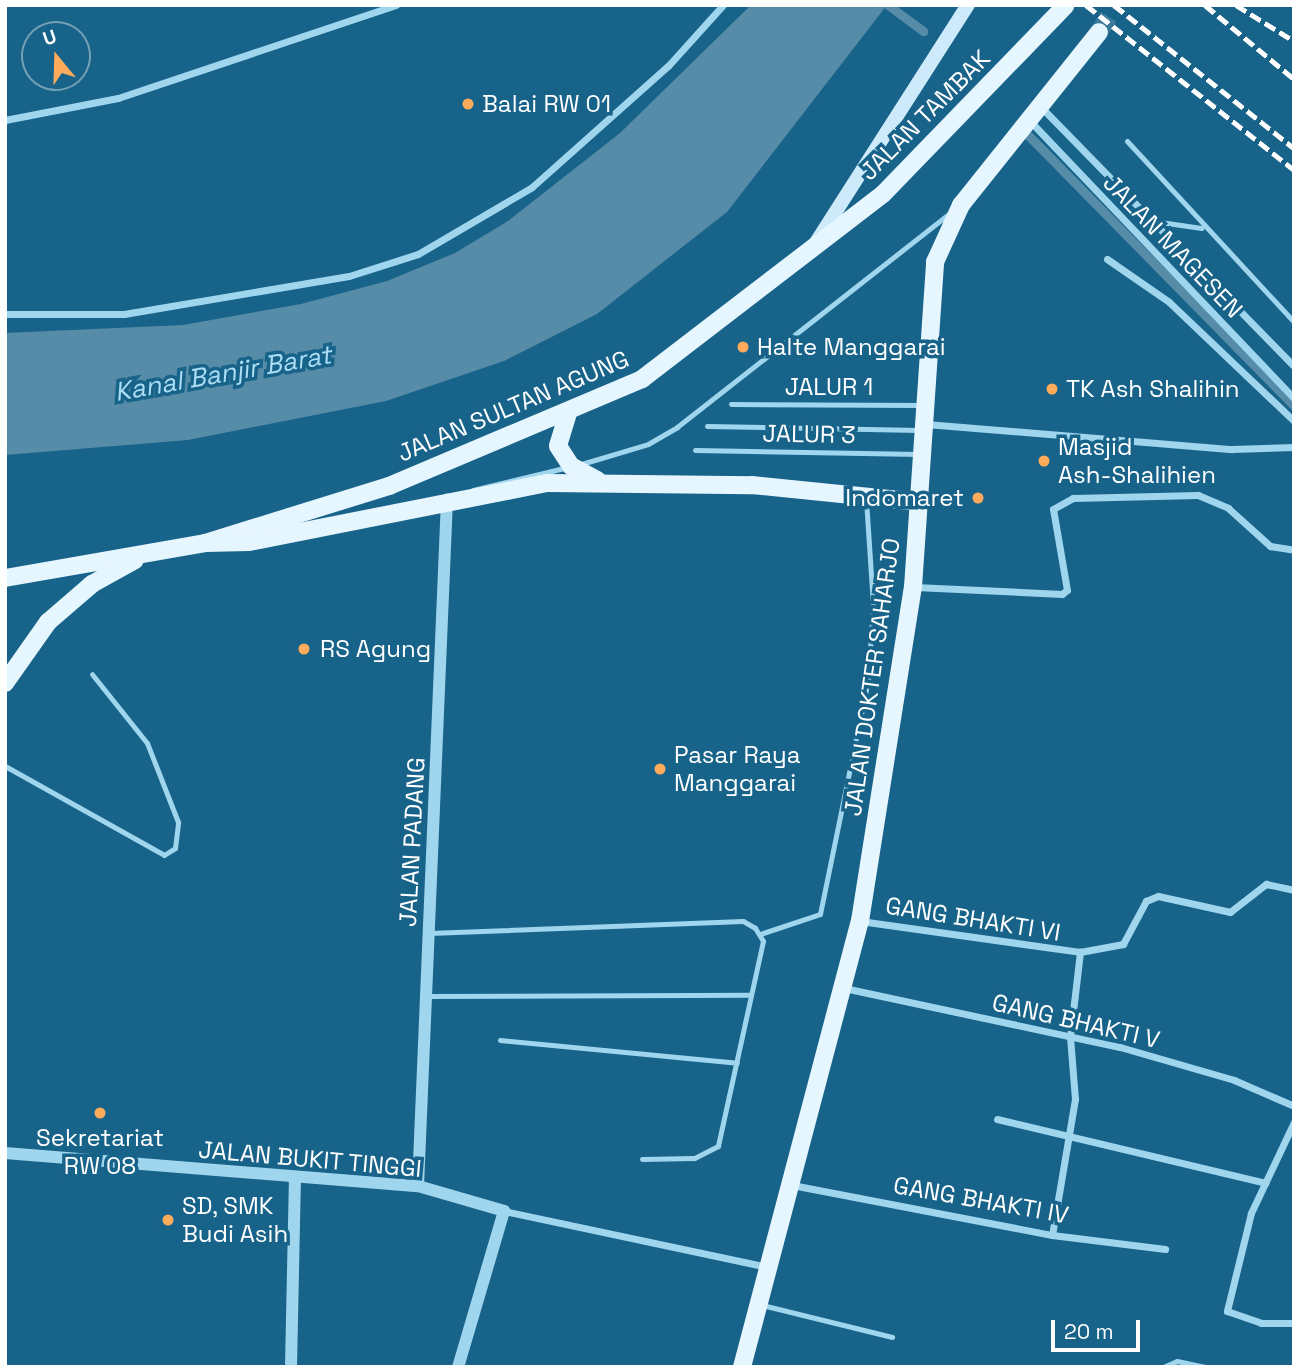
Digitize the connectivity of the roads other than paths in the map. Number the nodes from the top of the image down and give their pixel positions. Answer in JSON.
{"nodes":[{"id":1,"x":396,"y":5,"type":"edge"},
{"id":2,"x":723,"y":5,"type":"edge"},
{"id":3,"x":968,"y":5,"type":"edge"},
{"id":4,"x":1065,"y":6,"type":"edge"},
{"id":5,"x":1099,"y":32,"type":"tunnel mouth"},
{"id":6,"x":1033,"y":112,"type":"junction"},
{"id":7,"x":5,"y":120,"type":"edge"},
{"id":8,"x":1127,"y":141,"type":"dead end"},
{"id":9,"x":961,"y":205,"type":"junction"},
{"id":10,"x":1153,"y":221,"type":"junction"},
{"id":11,"x":1203,"y":229,"type":"junction"},
{"id":12,"x":813,"y":249,"type":"junction"},
{"id":13,"x":1107,"y":259,"type":"dead end"},
{"id":14,"x":5,"y":314,"type":"edge"},
{"id":15,"x":1294,"y":322,"type":"edge"},
{"id":16,"x":1294,"y":366,"type":"edge"},
{"id":17,"x":1294,"y":398,"type":"edge"},
{"id":18,"x":730,"y":404,"type":"dead end"},
{"id":19,"x":926,"y":405,"type":"junction"},
{"id":20,"x":568,"y":413,"type":"junction"},
{"id":21,"x":1294,"y":421,"type":"edge"},
{"id":22,"x":707,"y":426,"type":"dead end"},
{"id":23,"x":926,"y":427,"type":"junction"},
{"id":24,"x":1294,"y":447,"type":"edge"},
{"id":25,"x":695,"y":450,"type":"dead end"},
{"id":26,"x":923,"y":454,"type":"junction"},
{"id":27,"x":571,"y":466,"type":"junction"},
{"id":28,"x":597,"y":480,"type":"junction"},
{"id":29,"x":866,"y":496,"type":"junction"},
{"id":30,"x":447,"y":500,"type":"junction"},
{"id":31,"x":919,"y":502,"type":"junction"},
{"id":32,"x":205,"y":543,"type":"junction"},
{"id":33,"x":1294,"y":550,"type":"edge"},
{"id":34,"x":147,"y":553,"type":"junction"},
{"id":35,"x":5,"y":578,"type":"edge"},
{"id":36,"x":914,"y":587,"type":"junction"},
{"id":37,"x":92,"y":674,"type":"dead end"},
{"id":38,"x":5,"y":683,"type":"edge"},
{"id":39,"x":5,"y":766,"type":"edge"},
{"id":40,"x":1294,"y":890,"type":"edge"},
{"id":41,"x":860,"y":921,"type":"junction"},
{"id":42,"x":429,"y":933,"type":"junction"},
{"id":43,"x":760,"y":934,"type":"junction"},
{"id":44,"x":1080,"y":952,"type":"junction"},
{"id":45,"x":844,"y":988,"type":"junction"},
{"id":46,"x":751,"y":995,"type":"junction"},
{"id":47,"x":426,"y":996,"type":"junction"},
{"id":48,"x":1070,"y":1037,"type":"junction"},
{"id":49,"x":500,"y":1040,"type":"dead end"},
{"id":50,"x":737,"y":1063,"type":"junction"},
{"id":51,"x":1294,"y":1106,"type":"edge"},
{"id":52,"x":998,"y":1119,"type":"dead end"},
{"id":53,"x":1294,"y":1122,"type":"edge"},
{"id":54,"x":1071,"y":1135,"type":"junction"},
{"id":55,"x":5,"y":1153,"type":"edge"},
{"id":56,"x":642,"y":1159,"type":"dead end"},
{"id":57,"x":295,"y":1180,"type":"junction"},
{"id":58,"x":1265,"y":1183,"type":"junction"},
{"id":59,"x":792,"y":1185,"type":"junction"},
{"id":60,"x":418,"y":1186,"type":"junction"},
{"id":61,"x":504,"y":1211,"type":"junction"},
{"id":62,"x":1052,"y":1235,"type":"junction"},
{"id":63,"x":1165,"y":1249,"type":"dead end"},
{"id":64,"x":771,"y":1268,"type":"junction"},
{"id":65,"x":759,"y":1305,"type":"junction"},
{"id":66,"x":1294,"y":1323,"type":"edge"},
{"id":67,"x":892,"y":1337,"type":"dead end"},
{"id":68,"x":291,"y":1367,"type":"edge"},
{"id":69,"x":458,"y":1367,"type":"edge"},
{"id":70,"x":742,"y":1367,"type":"edge"},
{"id":71,"x":1163,"y":1367,"type":"edge"},
{"id":72,"x":1206,"y":1367,"type":"edge"}],
"edges":[{"from":1,"to":7,"type":"street"},
{"from":2,"to":14,"type":"street"},
{"from":3,"to":12,"type":"main road","name":"JALAN SULTAN AGUNG"},
{"from":4,"to":12,"type":"main road","name":"JALAN TAMBAK"},
{"from":5,"to":6,"type":"main road","name":"JALAN DOKTER SAHARJO"},
{"from":6,"to":9,"type":"main road","name":"JALAN DOKTER SAHARJO"},
{"from":6,"to":10,"type":"street","name":"JALAN MAGESEN"},
{"from":6,"to":17,"type":"street","name":"JALAN MAGESEN"},
{"from":8,"to":11,"type":"lane"},
{"from":9,"to":19,"type":"main road","name":"JALAN DOKTER SAHARJO"},
{"from":9,"to":27,"type":"lane"},
{"from":10,"to":11,"type":"lane"},
{"from":10,"to":16,"type":"street","name":"JALAN MAGESEN"},
{"from":11,"to":15,"type":"lane"},
{"from":12,"to":20,"type":"main road","name":"JALAN SULTAN AGUNG"},
{"from":13,"to":21,"type":"street"},
{"from":18,"to":19,"type":"lane","name":"JALUR 1"},
{"from":19,"to":23,"type":"main road","name":"JALAN DOKTER SAHARJO"},
{"from":20,"to":27,"type":"main road"},
{"from":20,"to":32,"type":"main road","name":"JALAN SULTAN AGUNG"},
{"from":22,"to":23,"type":"lane"},
{"from":23,"to":24,"type":"street"},
{"from":23,"to":26,"type":"main road","name":"JALAN DOKTER SAHARJO"},
{"from":25,"to":26,"type":"lane","name":"JALUR 3"},
{"from":26,"to":31,"type":"main road","name":"JALAN DOKTER SAHARJO"},
{"from":27,"to":28,"type":"main road"},
{"from":27,"to":30,"type":"lane"},
{"from":28,"to":29,"type":"main road","name":"JALAN SULTAN AGUNG"},
{"from":28,"to":30,"type":"main road","name":"JALAN SULTAN AGUNG"},
{"from":29,"to":31,"type":"main road","name":"JALAN SULTAN AGUNG"},
{"from":29,"to":43,"type":"lane"},
{"from":30,"to":32,"type":"main road","name":"JALAN SULTAN AGUNG"},
{"from":30,"to":42,"type":"street","name":"JALAN PADANG"},
{"from":31,"to":36,"type":"main road","name":"JALAN DOKTER SAHARJO"},
{"from":32,"to":34,"type":"main road","name":"JALAN SULTAN AGUNG"},
{"from":33,"to":36,"type":"street"},
{"from":34,"to":35,"type":"main road","name":"JALAN SULTAN AGUNG"},
{"from":34,"to":38,"type":"main road"},
{"from":36,"to":41,"type":"main road","name":"JALAN DOKTER SAHARJO"},
{"from":37,"to":39,"type":"lane"},
{"from":40,"to":44,"type":"street","name":"GANG BHAKTI VI"},
{"from":41,"to":44,"type":"street","name":"GANG BHAKTI VI"},
{"from":41,"to":45,"type":"main road","name":"JALAN DOKTER SAHARJO"},
{"from":42,"to":43,"type":"lane"},
{"from":42,"to":47,"type":"street","name":"JALAN PADANG"},
{"from":43,"to":46,"type":"lane"},
{"from":44,"to":48,"type":"street","name":"GANG BHAKTI VI"},
{"from":45,"to":48,"type":"street","name":"GANG BHAKTI V"},
{"from":45,"to":59,"type":"main road","name":"JALAN DOKTER SAHARJO"},
{"from":46,"to":47,"type":"lane"},
{"from":46,"to":50,"type":"lane"},
{"from":47,"to":60,"type":"street","name":"JALAN PADANG"},
{"from":48,"to":51,"type":"street","name":"GANG BHAKTI V"},
{"from":48,"to":54,"type":"street","name":"GANG BHAKTI VI"},
{"from":49,"to":50,"type":"lane"},
{"from":50,"to":56,"type":"lane"},
{"from":52,"to":54,"type":"street"},
{"from":53,"to":58,"type":"street"},
{"from":54,"to":58,"type":"street"},
{"from":54,"to":62,"type":"street","name":"GANG BHAKTI VI"},
{"from":55,"to":57,"type":"street","name":"JALAN BUKIT TINGGI"},
{"from":57,"to":60,"type":"street","name":"JALAN BUKIT TINGGI"},
{"from":57,"to":68,"type":"street"},
{"from":58,"to":66,"type":"street"},
{"from":59,"to":62,"type":"street","name":"GANG BHAKTI IV"},
{"from":59,"to":64,"type":"main road","name":"JALAN DOKTER SAHARJO"},
{"from":60,"to":61,"type":"street","name":"JALAN BUKIT TINGGI"},
{"from":61,"to":64,"type":"street","name":"JALAN BUKIT TINGGI"},
{"from":61,"to":69,"type":"street"},
{"from":62,"to":63,"type":"street","name":"GANG BHAKTI IV"},
{"from":64,"to":65,"type":"main road","name":"JALAN DOKTER SAHARJO"},
{"from":65,"to":67,"type":"lane"},
{"from":65,"to":70,"type":"main road","name":"JALAN DOKTER SAHARJO"},
{"from":71,"to":72,"type":"lane"}]}
